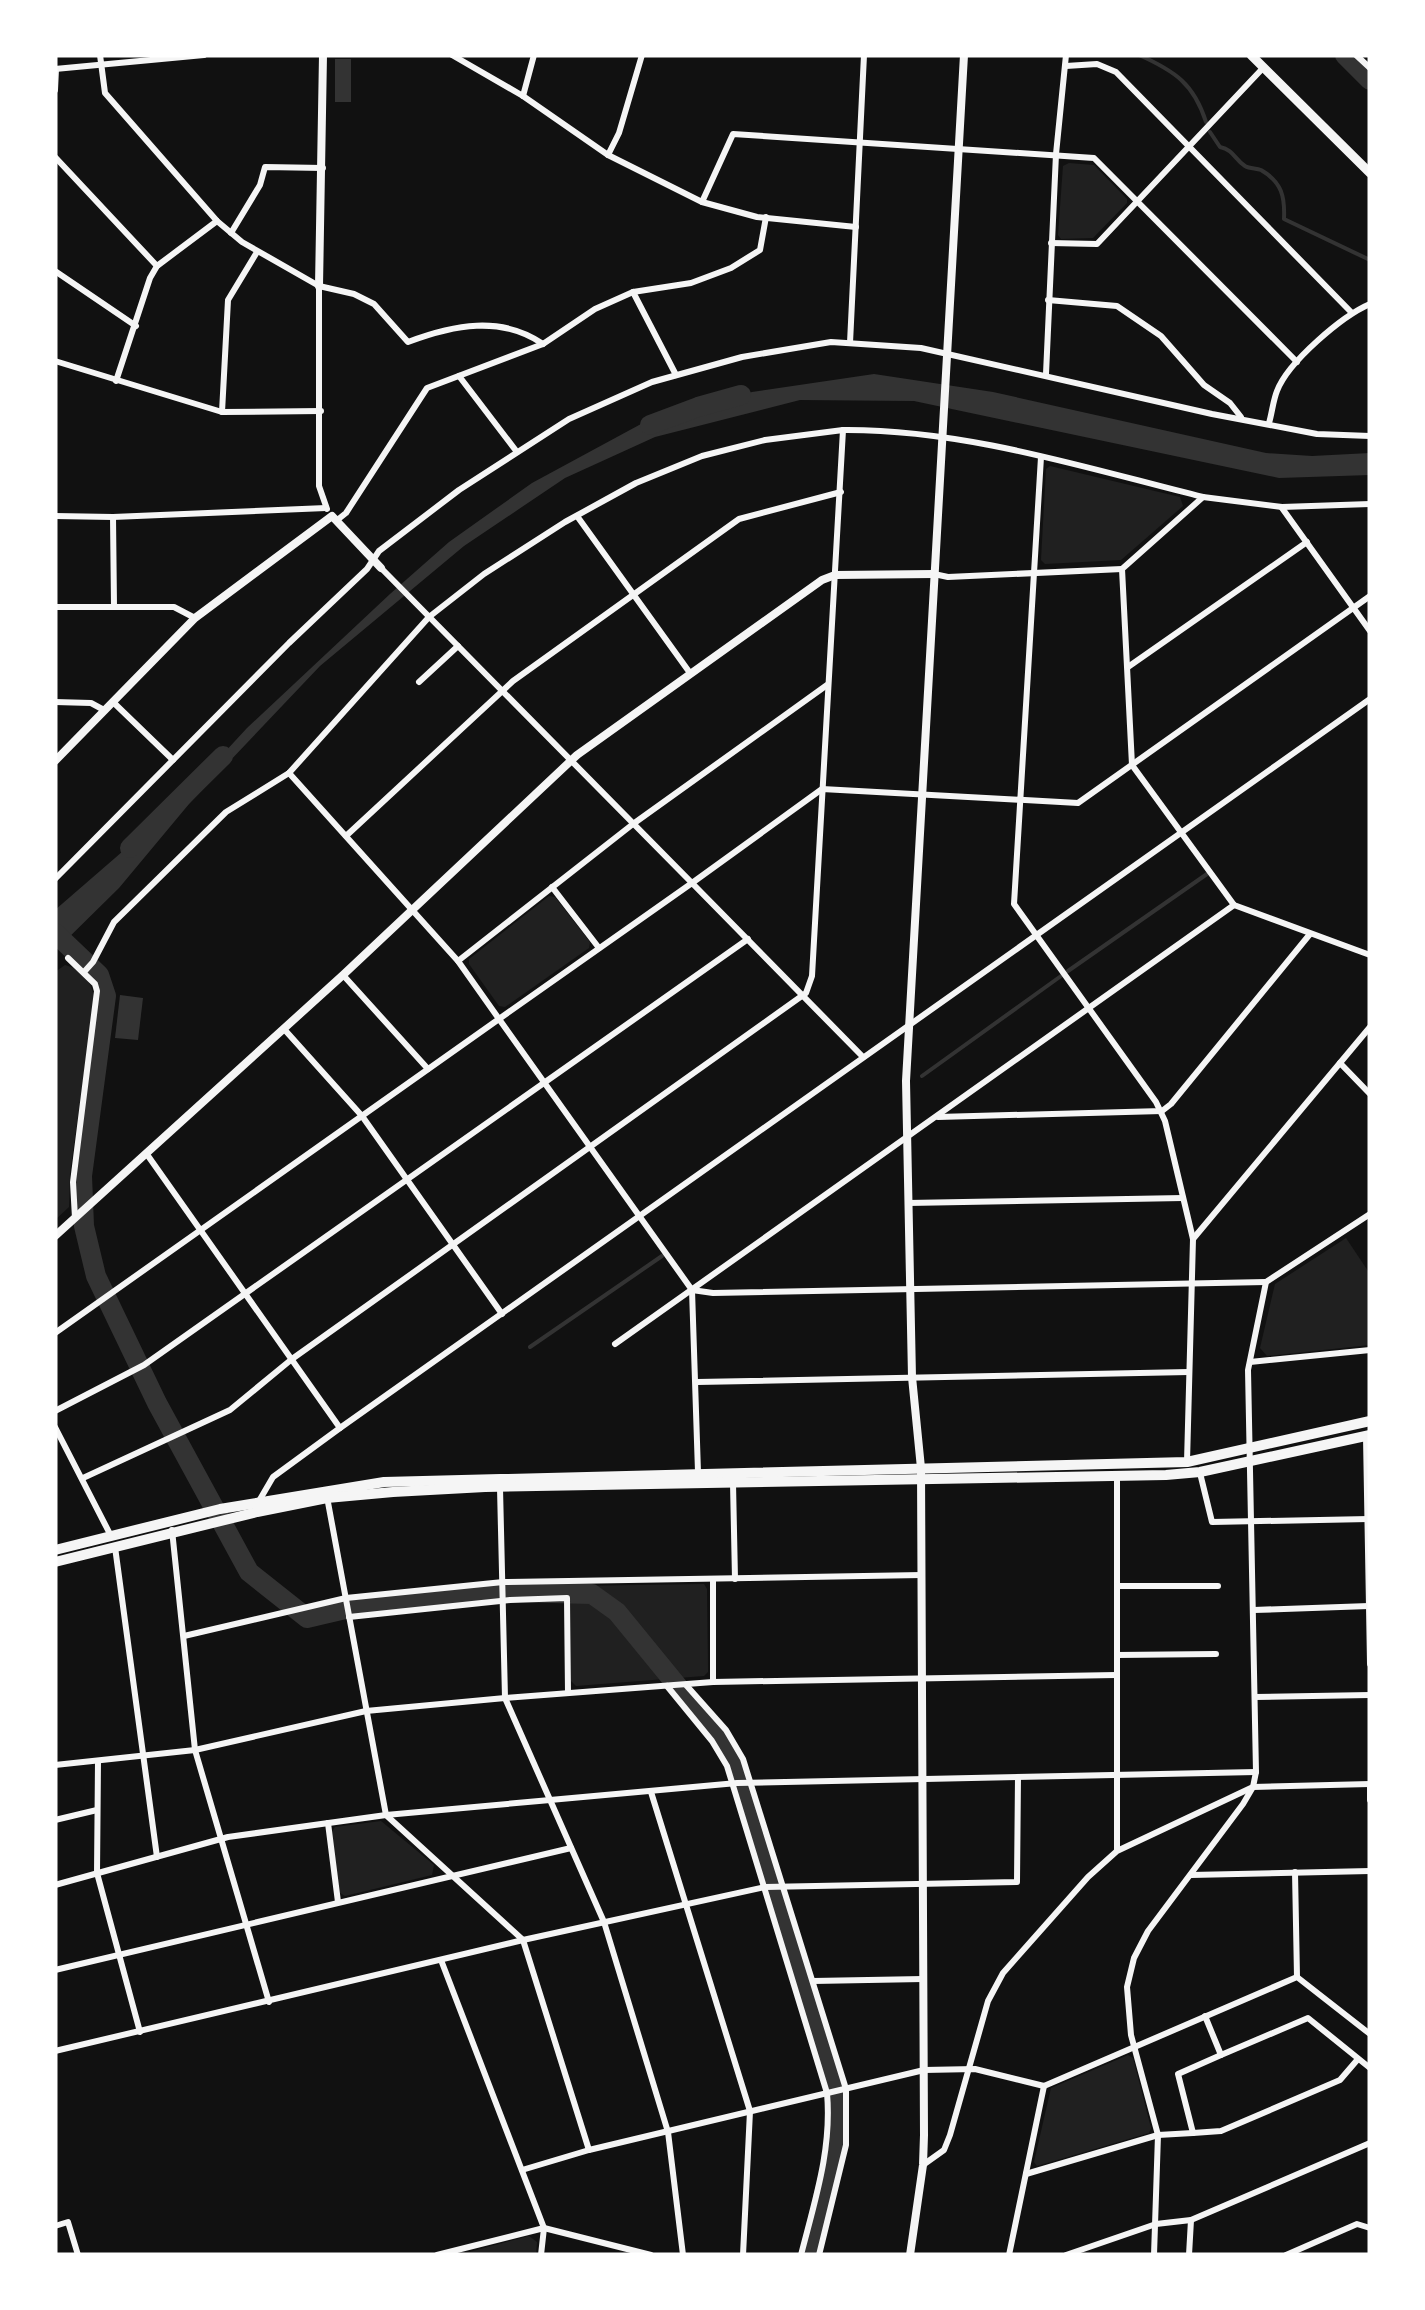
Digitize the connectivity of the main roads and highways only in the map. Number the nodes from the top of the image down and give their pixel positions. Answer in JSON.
{"nodes":[{"id":1,"x":1251,"y":55,"type":"edge"},
{"id":2,"x":1370,"y":173,"type":"edge"},
{"id":3,"x":1370,"y":1421,"type":"edge"},
{"id":4,"x":1368,"y":1435,"type":"edge"},
{"id":5,"x":1251,"y":1456,"type":"junction"},
{"id":6,"x":921,"y":1474,"type":"junction"},
{"id":7,"x":500,"y":1482,"type":"junction"},
{"id":8,"x":113,"y":1542,"type":"junction"},
{"id":9,"x":55,"y":1550,"type":"edge"},
{"id":10,"x":55,"y":1562,"type":"edge"}],
"edges":[{"from":1,"to":2,"type":"main road"},
{"from":3,"to":5,"type":"main road"},
{"from":4,"to":5,"type":"main road"},
{"from":5,"to":6,"type":"main road"},
{"from":5,"to":6,"type":"main road"},
{"from":6,"to":7,"type":"main road"},
{"from":6,"to":7,"type":"main road"},
{"from":7,"to":8,"type":"main road"},
{"from":8,"to":9,"type":"main road"},
{"from":8,"to":10,"type":"main road"}]}
